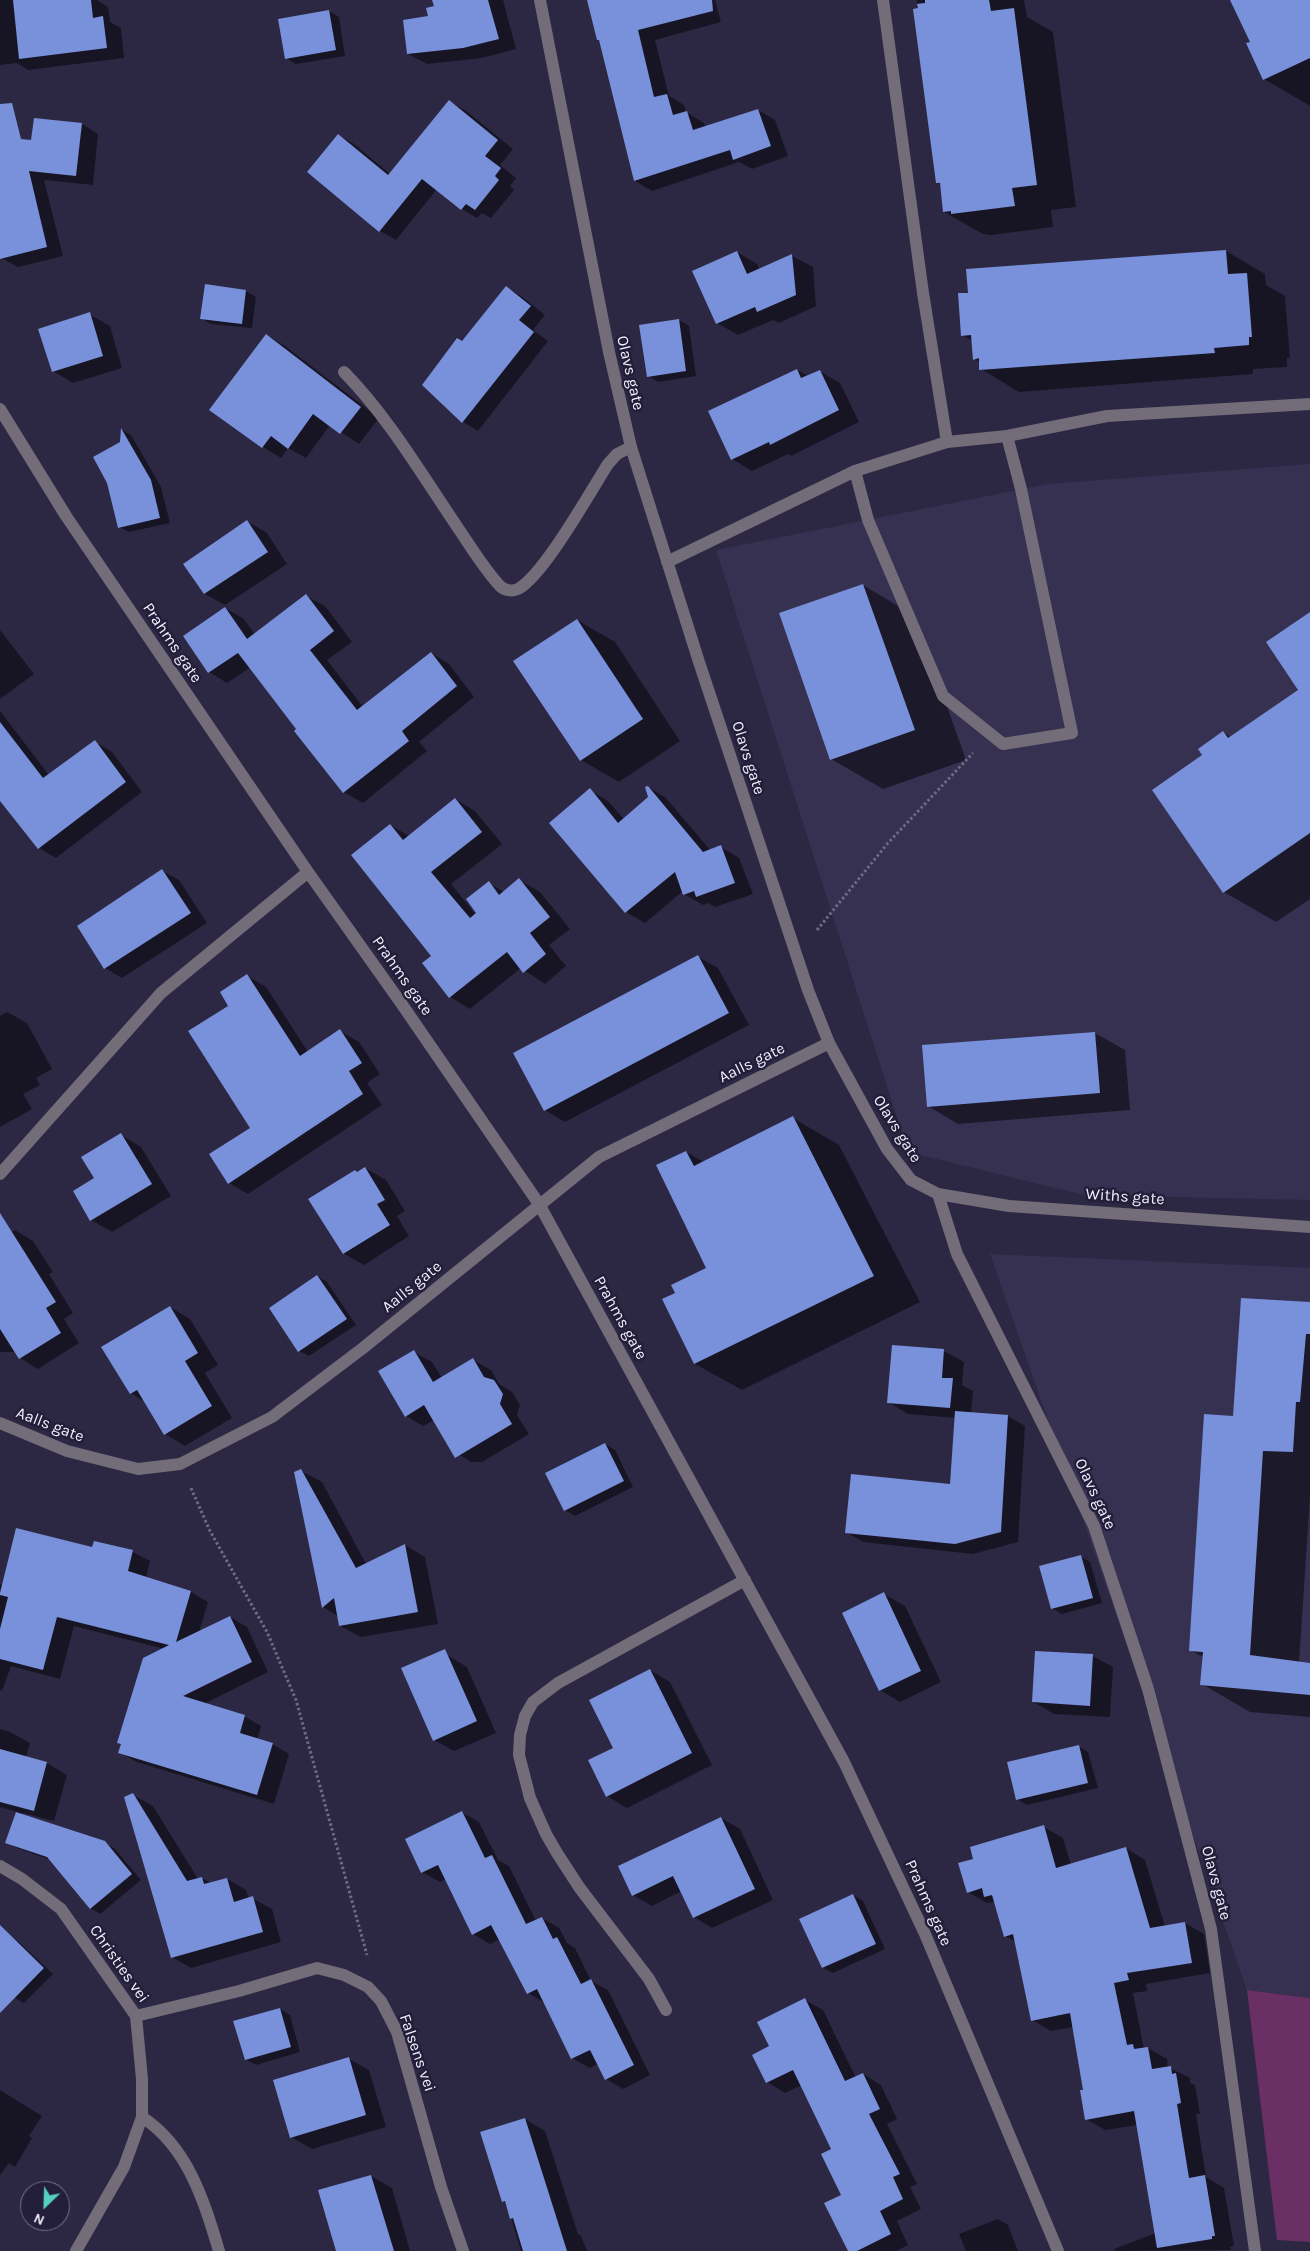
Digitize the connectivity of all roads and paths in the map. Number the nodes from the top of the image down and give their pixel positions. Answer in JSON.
{"nodes":[{"id":1,"x":540,"y":0,"type":"edge"},
{"id":2,"x":883,"y":0,"type":"edge"},
{"id":3,"x":344,"y":372,"type":"dead end"},
{"id":4,"x":1310,"y":404,"type":"edge"},
{"id":5,"x":0,"y":409,"type":"edge"},
{"id":6,"x":1007,"y":436,"type":"junction"},
{"id":7,"x":947,"y":442,"type":"junction"},
{"id":8,"x":631,"y":447,"type":"junction"},
{"id":9,"x":855,"y":471,"type":"junction"},
{"id":10,"x":667,"y":562,"type":"junction"},
{"id":11,"x":990,"y":734,"type":"junction"},
{"id":12,"x":308,"y":872,"type":"junction"},
{"id":13,"x":796,"y":956,"type":"junction"},
{"id":14,"x":829,"y":1044,"type":"junction"},
{"id":15,"x":0,"y":1174,"type":"edge"},
{"id":16,"x":938,"y":1194,"type":"junction"},
{"id":17,"x":539,"y":1204,"type":"junction"},
{"id":18,"x":1310,"y":1227,"type":"edge"},
{"id":19,"x":0,"y":1422,"type":"edge"},
{"id":20,"x":180,"y":1464,"type":"junction"},
{"id":21,"x":745,"y":1580,"type":"junction"},
{"id":22,"x":0,"y":1866,"type":"edge"},
{"id":23,"x":357,"y":1982,"type":"junction"},
{"id":24,"x":666,"y":2010,"type":"dead end"},
{"id":25,"x":136,"y":2016,"type":"junction"},
{"id":26,"x":142,"y":2117,"type":"junction"},
{"id":27,"x":76,"y":2251,"type":"edge"},
{"id":28,"x":219,"y":2251,"type":"edge"},
{"id":29,"x":462,"y":2251,"type":"edge"},
{"id":30,"x":1058,"y":2251,"type":"edge"},
{"id":31,"x":1255,"y":2251,"type":"edge"}],
"edges":[{"from":1,"to":8,"type":"street","name":"Olavs gate"},
{"from":2,"to":7,"type":"street"},
{"from":3,"to":8,"type":"street"},
{"from":4,"to":6,"type":"street"},
{"from":5,"to":12,"type":"street","name":"Prahms gate"},
{"from":6,"to":7,"type":"street"},
{"from":6,"to":11,"type":"street"},
{"from":7,"to":9,"type":"street"},
{"from":8,"to":10,"type":"street","name":"Olavs gate"},
{"from":9,"to":10,"type":"street"},
{"from":9,"to":11,"type":"street"},
{"from":10,"to":13,"type":"street","name":"Olavs gate"},
{"from":11,"to":13,"type":"path"},
{"from":12,"to":15,"type":"street"},
{"from":12,"to":17,"type":"street","name":"Prahms gate"},
{"from":13,"to":14,"type":"street","name":"Olavs gate"},
{"from":14,"to":16,"type":"street","name":"Olavs gate"},
{"from":14,"to":17,"type":"street","name":"Aalls gate"},
{"from":16,"to":18,"type":"street","name":"Withs gate"},
{"from":16,"to":31,"type":"street","name":"Olavs gate"},
{"from":17,"to":20,"type":"street","name":"Aalls gate"},
{"from":17,"to":21,"type":"street","name":"Prahms gate"},
{"from":19,"to":20,"type":"street","name":"Aalls gate"},
{"from":20,"to":23,"type":"path"},
{"from":21,"to":24,"type":"street"},
{"from":21,"to":30,"type":"street","name":"Prahms gate"},
{"from":22,"to":25,"type":"street","name":"Christies vei"},
{"from":23,"to":25,"type":"street","name":"Falsens vei"},
{"from":23,"to":29,"type":"street","name":"Falsens vei"},
{"from":25,"to":26,"type":"street","name":"Christies vei"},
{"from":26,"to":27,"type":"street","name":"Christies vei"},
{"from":26,"to":28,"type":"street"}]}
